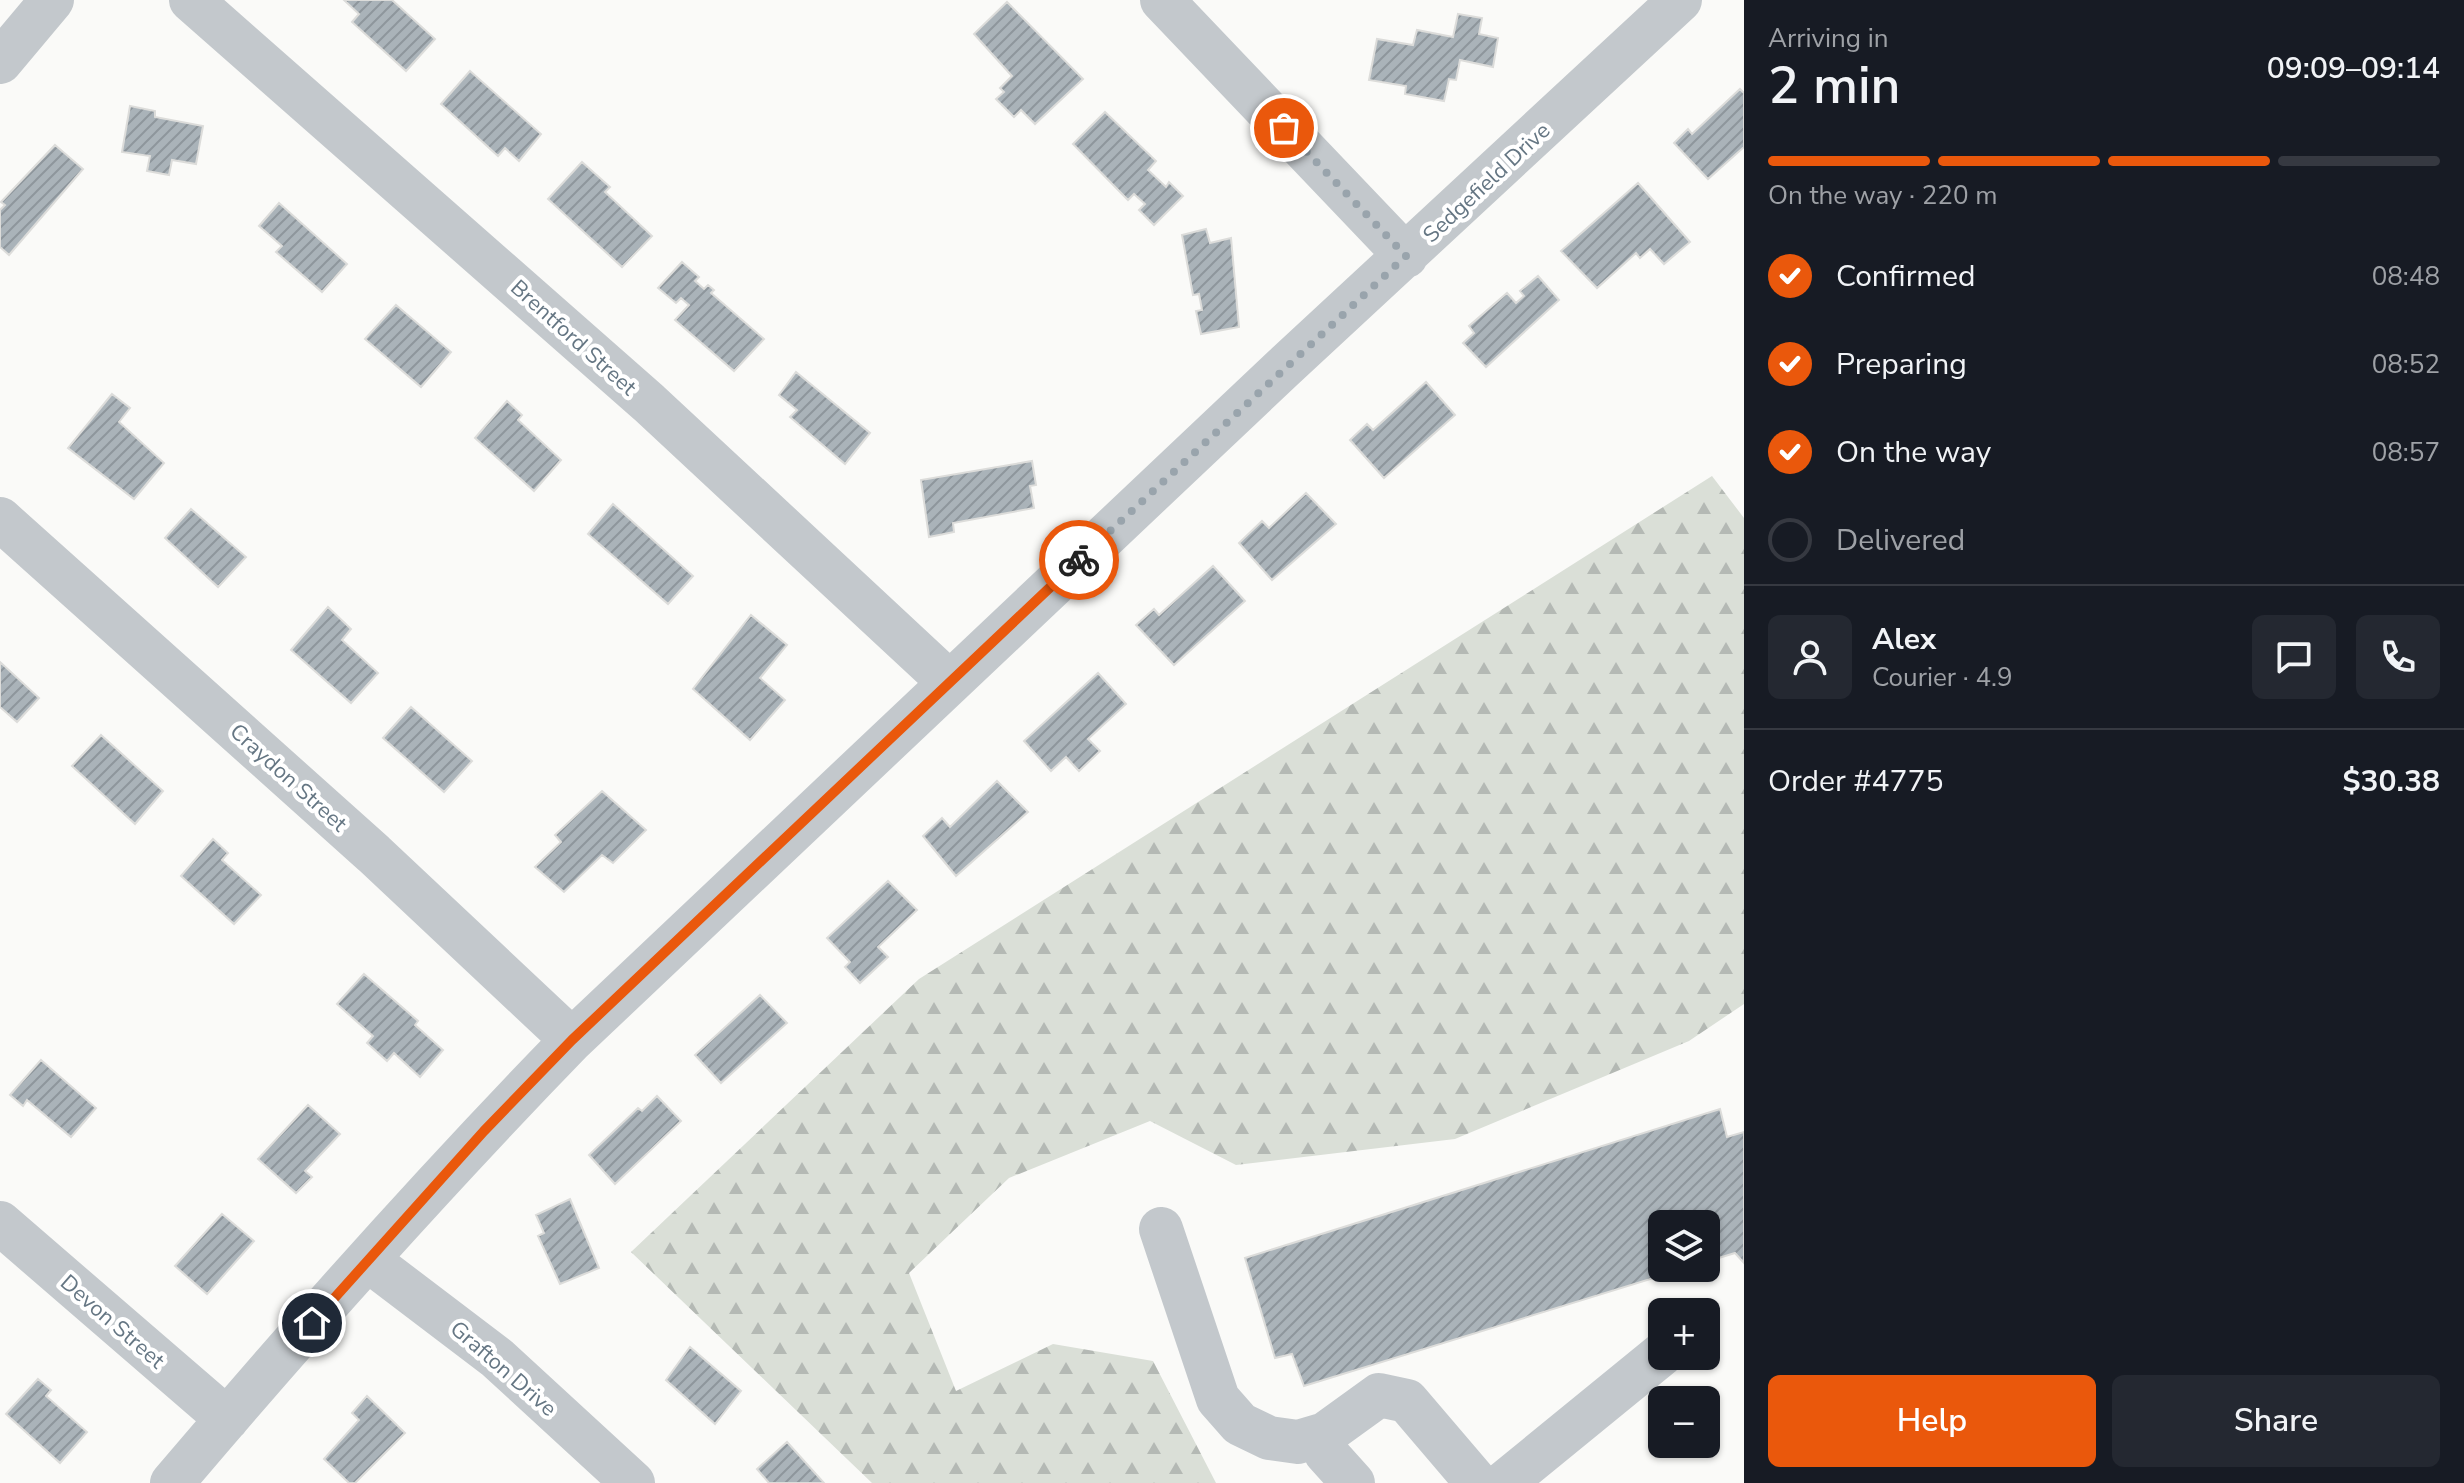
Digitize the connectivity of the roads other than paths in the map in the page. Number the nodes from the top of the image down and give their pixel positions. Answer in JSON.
{"nodes":[{"id":1,"x":52,"y":0,"type":"edge"},
{"id":2,"x":191,"y":0,"type":"edge"},
{"id":3,"x":1162,"y":0,"type":"edge"},
{"id":4,"x":1680,"y":0,"type":"edge"},
{"id":5,"x":0,"y":62,"type":"edge"},
{"id":6,"x":1406,"y":256,"type":"junction"},
{"id":7,"x":0,"y":519,"type":"edge"},
{"id":8,"x":949,"y":682,"type":"junction"},
{"id":9,"x":572,"y":1040,"type":"junction"},
{"id":10,"x":0,"y":1223,"type":"edge"},
{"id":11,"x":1161,"y":1229,"type":"dead end"},
{"id":12,"x":368,"y":1260,"type":"junction"},
{"id":13,"x":1648,"y":1365,"type":"edge"},
{"id":14,"x":227,"y":1419,"type":"junction"},
{"id":15,"x":1325,"y":1434,"type":"junction"},
{"id":16,"x":172,"y":1483,"type":"edge"},
{"id":17,"x":633,"y":1483,"type":"edge"},
{"id":18,"x":1353,"y":1483,"type":"edge"},
{"id":19,"x":1477,"y":1483,"type":"edge"},
{"id":20,"x":1504,"y":1483,"type":"edge"}],
"edges":[{"from":1,"to":5,"type":"street"},
{"from":2,"to":8,"type":"street","name":"Brentford Street"},
{"from":3,"to":6,"type":"street"},
{"from":4,"to":6,"type":"street","name":"Sedgefield Drive"},
{"from":6,"to":8,"type":"street","name":"Sedgefield Drive"},
{"from":7,"to":9,"type":"street","name":"Craydon Street"},
{"from":8,"to":9,"type":"street","name":"Sedgefield Drive"},
{"from":9,"to":12,"type":"street","name":"Sedgefield Drive"},
{"from":10,"to":14,"type":"street","name":"Devon Street"},
{"from":11,"to":15,"type":"street"},
{"from":12,"to":14,"type":"street","name":"Sedgefield Drive"},
{"from":12,"to":17,"type":"street","name":"Grafton Drive"},
{"from":13,"to":20,"type":"street"},
{"from":14,"to":16,"type":"street","name":"Sedgefield Drive"},
{"from":15,"to":18,"type":"street"},
{"from":15,"to":19,"type":"street"}]}
